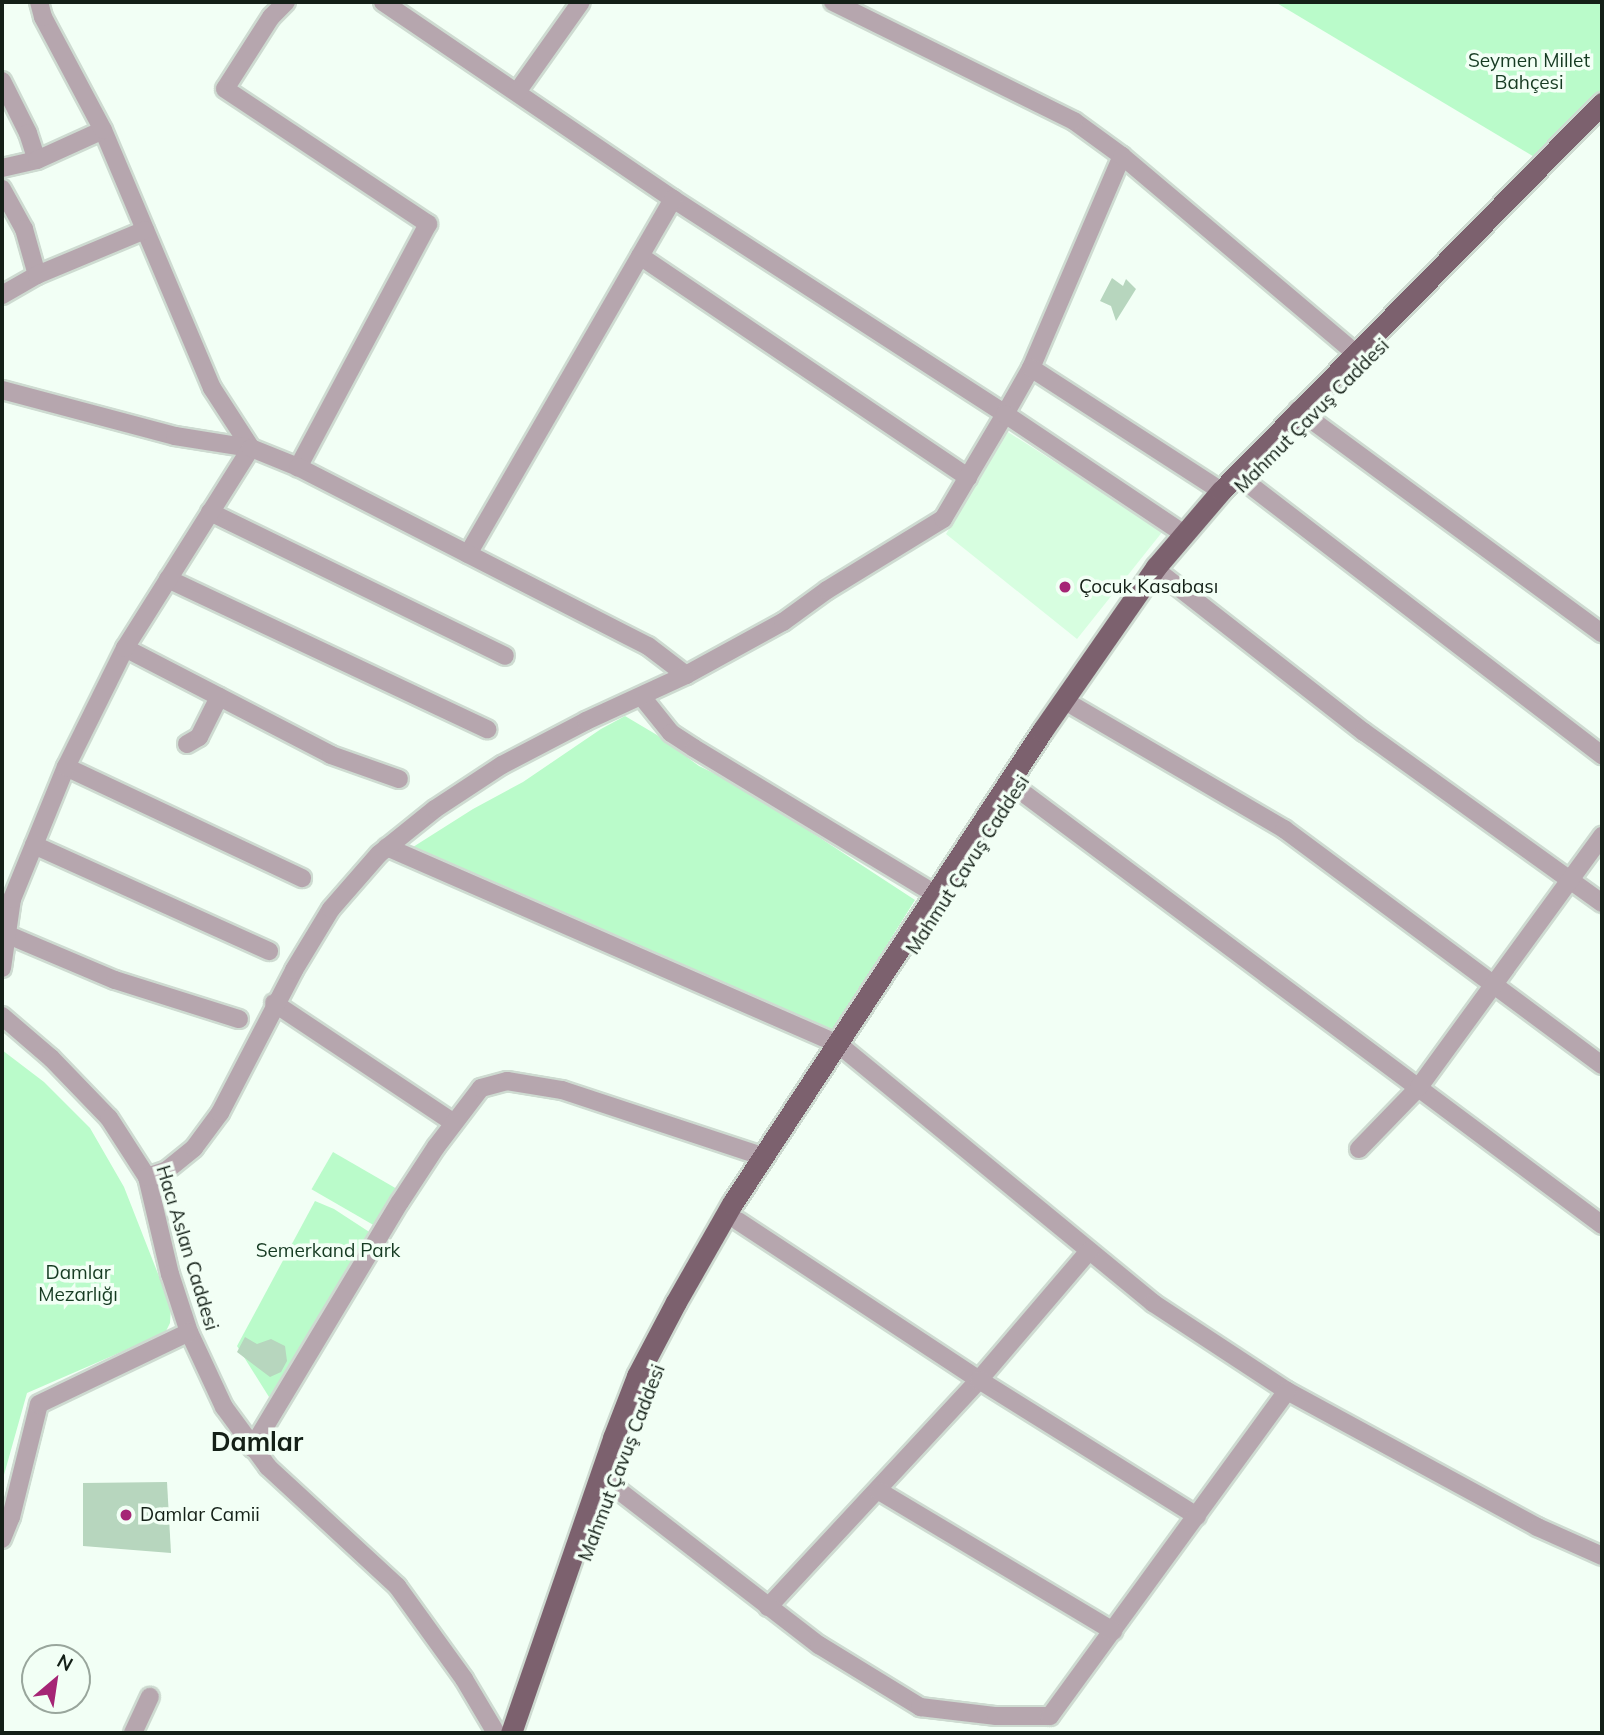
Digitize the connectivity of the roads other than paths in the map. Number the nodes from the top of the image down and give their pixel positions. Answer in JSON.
{"nodes":[{"id":1,"x":39,"y":2,"type":"edge"},
{"id":2,"x":286,"y":2,"type":"edge"},
{"id":3,"x":383,"y":2,"type":"edge"},
{"id":4,"x":581,"y":2,"type":"edge"},
{"id":5,"x":833,"y":2,"type":"edge"},
{"id":6,"x":2,"y":81,"type":"edge"},
{"id":7,"x":517,"y":92,"type":"junction"},
{"id":8,"x":1602,"y":103,"type":"edge"},
{"id":9,"x":1602,"y":122,"type":"edge"},
{"id":10,"x":103,"y":130,"type":"junction"},
{"id":11,"x":1122,"y":156,"type":"junction"},
{"id":12,"x":37,"y":160,"type":"junction"},
{"id":13,"x":2,"y":168,"type":"edge"},
{"id":14,"x":2,"y":189,"type":"edge"},
{"id":15,"x":673,"y":198,"type":"junction"},
{"id":16,"x":145,"y":230,"type":"junction"},
{"id":17,"x":640,"y":256,"type":"junction"},
{"id":18,"x":37,"y":275,"type":"junction"},
{"id":19,"x":2,"y":295,"type":"edge"},
{"id":20,"x":1356,"y":354,"type":"junction"},
{"id":21,"x":1031,"y":368,"type":"junction"},
{"id":22,"x":2,"y":390,"type":"edge"},
{"id":23,"x":1005,"y":414,"type":"junction"},
{"id":24,"x":1303,"y":415,"type":"junction"},
{"id":25,"x":251,"y":448,"type":"junction"},
{"id":26,"x":298,"y":467,"type":"junction"},
{"id":27,"x":968,"y":477,"type":"junction"},
{"id":28,"x":1246,"y":482,"type":"junction"},
{"id":29,"x":1221,"y":491,"type":"junction"},
{"id":30,"x":210,"y":512,"type":"junction"},
{"id":31,"x":1184,"y":534,"type":"junction"},
{"id":32,"x":467,"y":554,"type":"junction"},
{"id":33,"x":1164,"y":576,"type":"junction"},
{"id":34,"x":168,"y":579,"type":"junction"},
{"id":35,"x":1602,"y":633,"type":"edge"},
{"id":36,"x":125,"y":648,"type":"junction"},
{"id":37,"x":505,"y":656,"type":"dead end"},
{"id":38,"x":686,"y":675,"type":"junction"},
{"id":39,"x":219,"y":697,"type":"junction"},
{"id":40,"x":642,"y":697,"type":"junction"},
{"id":41,"x":1072,"y":705,"type":"junction"},
{"id":42,"x":487,"y":729,"type":"dead end"},
{"id":43,"x":187,"y":744,"type":"dead end"},
{"id":44,"x":1602,"y":755,"type":"edge"},
{"id":45,"x":66,"y":767,"type":"junction"},
{"id":46,"x":398,"y":779,"type":"dead end"},
{"id":47,"x":1018,"y":789,"type":"junction"},
{"id":48,"x":1602,"y":836,"type":"edge"},
{"id":49,"x":34,"y":845,"type":"junction"},
{"id":50,"x":387,"y":847,"type":"junction"},
{"id":51,"x":302,"y":878,"type":"dead end"},
{"id":52,"x":1573,"y":881,"type":"junction"},
{"id":53,"x":935,"y":894,"type":"junction"},
{"id":54,"x":7,"y":899,"type":"edge"},
{"id":55,"x":1602,"y":903,"type":"edge"},
{"id":56,"x":6,"y":934,"type":"junction"},
{"id":57,"x":269,"y":951,"type":"dead end"},
{"id":58,"x":2,"y":968,"type":"edge"},
{"id":59,"x":1496,"y":984,"type":"junction"},
{"id":60,"x":274,"y":1003,"type":"junction"},
{"id":61,"x":2,"y":1016,"type":"edge"},
{"id":62,"x":239,"y":1019,"type":"dead end"},
{"id":63,"x":843,"y":1048,"type":"junction"},
{"id":64,"x":1602,"y":1065,"type":"edge"},
{"id":65,"x":1419,"y":1087,"type":"junction"},
{"id":66,"x":454,"y":1123,"type":"junction"},
{"id":67,"x":1359,"y":1149,"type":"dead end"},
{"id":68,"x":764,"y":1157,"type":"junction"},
{"id":69,"x":147,"y":1177,"type":"junction"},
{"id":70,"x":738,"y":1221,"type":"junction"},
{"id":71,"x":1602,"y":1225,"type":"edge"},
{"id":72,"x":1089,"y":1251,"type":"junction"},
{"id":73,"x":189,"y":1332,"type":"junction"},
{"id":74,"x":979,"y":1380,"type":"junction"},
{"id":75,"x":1287,"y":1391,"type":"junction"},
{"id":76,"x":252,"y":1448,"type":"junction"},
{"id":77,"x":605,"y":1480,"type":"junction"},
{"id":78,"x":879,"y":1491,"type":"junction"},
{"id":79,"x":7,"y":1515,"type":"edge"},
{"id":80,"x":1197,"y":1516,"type":"junction"},
{"id":81,"x":2,"y":1539,"type":"edge"},
{"id":82,"x":1602,"y":1556,"type":"edge"},
{"id":83,"x":768,"y":1607,"type":"junction"},
{"id":84,"x":1113,"y":1631,"type":"junction"},
{"id":85,"x":150,"y":1697,"type":"dead end"},
{"id":86,"x":508,"y":1732,"type":"edge"},
{"id":87,"x":133,"y":1733,"type":"edge"}],
"edges":[{"from":1,"to":10,"type":"street"},
{"from":2,"to":26,"type":"street"},
{"from":3,"to":7,"type":"street"},
{"from":4,"to":7,"type":"street"},
{"from":5,"to":11,"type":"street"},
{"from":6,"to":12,"type":"street"},
{"from":7,"to":15,"type":"street"},
{"from":8,"to":20,"type":"main road"},
{"from":9,"to":24,"type":"main road","name":"Mahmut Çavuş Caddesi"},
{"from":10,"to":12,"type":"street"},
{"from":10,"to":16,"type":"street"},
{"from":11,"to":20,"type":"street"},
{"from":11,"to":21,"type":"street"},
{"from":12,"to":13,"type":"street"},
{"from":14,"to":18,"type":"street"},
{"from":15,"to":17,"type":"street"},
{"from":15,"to":23,"type":"street"},
{"from":16,"to":18,"type":"street"},
{"from":16,"to":25,"type":"street"},
{"from":17,"to":27,"type":"street"},
{"from":17,"to":32,"type":"street"},
{"from":18,"to":19,"type":"street"},
{"from":20,"to":24,"type":"main road"},
{"from":21,"to":23,"type":"street"},
{"from":21,"to":29,"type":"street"},
{"from":22,"to":25,"type":"street"},
{"from":23,"to":27,"type":"street"},
{"from":23,"to":31,"type":"street"},
{"from":24,"to":28,"type":"main road","name":"Mahmut Çavuş Caddesi"},
{"from":24,"to":29,"type":"main road"},
{"from":24,"to":35,"type":"street"},
{"from":25,"to":26,"type":"street"},
{"from":25,"to":30,"type":"street"},
{"from":26,"to":32,"type":"street"},
{"from":27,"to":38,"type":"street"},
{"from":28,"to":33,"type":"main road","name":"Mahmut Çavuş Caddesi"},
{"from":28,"to":44,"type":"street"},
{"from":29,"to":31,"type":"main road"},
{"from":30,"to":34,"type":"street"},
{"from":30,"to":37,"type":"street"},
{"from":31,"to":53,"type":"main road"},
{"from":32,"to":38,"type":"street"},
{"from":33,"to":41,"type":"main road","name":"Mahmut Çavuş Caddesi"},
{"from":33,"to":52,"type":"street"},
{"from":34,"to":36,"type":"street"},
{"from":34,"to":42,"type":"street"},
{"from":36,"to":39,"type":"street"},
{"from":36,"to":45,"type":"street"},
{"from":38,"to":40,"type":"street"},
{"from":39,"to":43,"type":"street"},
{"from":39,"to":46,"type":"street"},
{"from":40,"to":50,"type":"street"},
{"from":40,"to":53,"type":"street"},
{"from":41,"to":47,"type":"main road","name":"Mahmut Çavuş Caddesi"},
{"from":41,"to":59,"type":"street"},
{"from":45,"to":49,"type":"street"},
{"from":45,"to":51,"type":"street"},
{"from":47,"to":63,"type":"main road","name":"Mahmut Çavuş Caddesi"},
{"from":47,"to":65,"type":"street"},
{"from":48,"to":52,"type":"street"},
{"from":49,"to":54,"type":"street"},
{"from":49,"to":57,"type":"street"},
{"from":50,"to":60,"type":"street"},
{"from":50,"to":63,"type":"street"},
{"from":52,"to":55,"type":"street"},
{"from":52,"to":59,"type":"street"},
{"from":53,"to":63,"type":"main road"},
{"from":54,"to":56,"type":"street"},
{"from":56,"to":58,"type":"street"},
{"from":56,"to":62,"type":"street"},
{"from":59,"to":64,"type":"street"},
{"from":59,"to":65,"type":"street"},
{"from":60,"to":66,"type":"street"},
{"from":60,"to":69,"type":"street"},
{"from":61,"to":69,"type":"street","name":"Hacı Aslan Caddesi"},
{"from":63,"to":68,"type":"main road"},
{"from":63,"to":70,"type":"main road","name":"Mahmut Çavuş Caddesi"},
{"from":63,"to":72,"type":"street"},
{"from":65,"to":67,"type":"street"},
{"from":65,"to":71,"type":"street"},
{"from":66,"to":68,"type":"street"},
{"from":66,"to":76,"type":"street"},
{"from":68,"to":77,"type":"main road"},
{"from":69,"to":73,"type":"street","name":"Hacı Aslan Caddesi"},
{"from":70,"to":74,"type":"street"},
{"from":70,"to":77,"type":"main road","name":"Mahmut Çavuş Caddesi"},
{"from":72,"to":74,"type":"street"},
{"from":72,"to":75,"type":"street"},
{"from":73,"to":76,"type":"street","name":"Hacı Aslan Caddesi"},
{"from":73,"to":79,"type":"street"},
{"from":74,"to":78,"type":"street"},
{"from":74,"to":80,"type":"street"},
{"from":75,"to":80,"type":"street"},
{"from":75,"to":82,"type":"street"},
{"from":76,"to":86,"type":"street","name":"Hacı Aslan Caddesi"},
{"from":77,"to":83,"type":"street"},
{"from":77,"to":86,"type":"main road","name":"Mahmut Çavuş Caddesi"},
{"from":78,"to":83,"type":"street"},
{"from":78,"to":84,"type":"street"},
{"from":79,"to":81,"type":"street"},
{"from":80,"to":84,"type":"street"},
{"from":83,"to":84,"type":"street"},
{"from":85,"to":87,"type":"street"}]}
